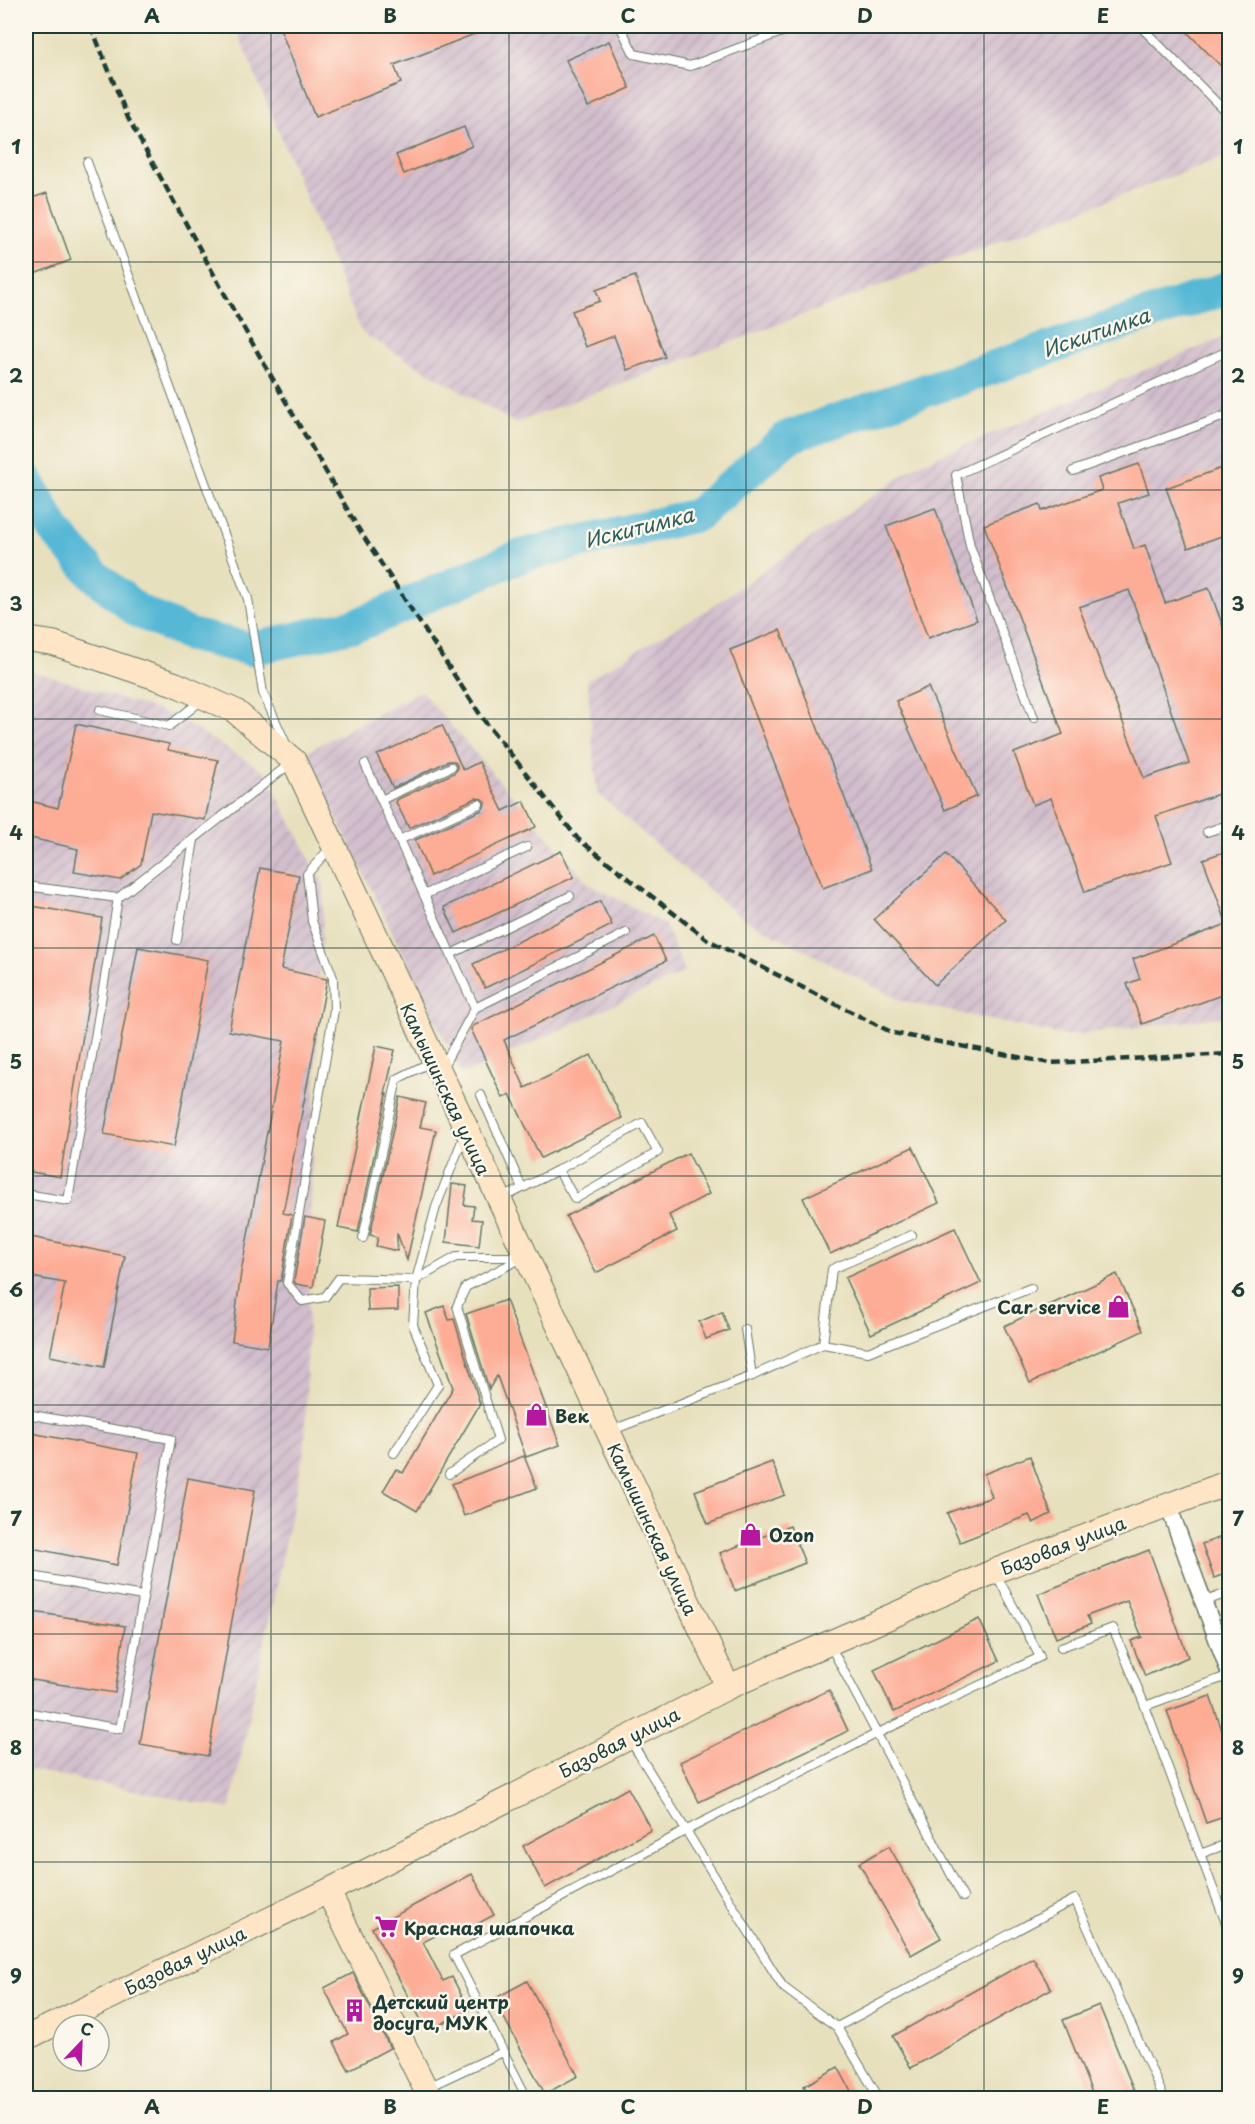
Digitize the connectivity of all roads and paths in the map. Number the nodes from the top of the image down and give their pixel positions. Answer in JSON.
{"nodes":[{"id":1,"x":620,"y":26,"type":"edge"},
{"id":2,"x":798,"y":26,"type":"edge"},
{"id":3,"x":1140,"y":26,"type":"edge"},
{"id":4,"x":1230,"y":116,"type":"edge"},
{"id":5,"x":87,"y":162,"type":"dead end"},
{"id":6,"x":1230,"y":350,"type":"edge"},
{"id":7,"x":1230,"y":414,"type":"edge"},
{"id":8,"x":1073,"y":471,"type":"dead end"},
{"id":9,"x":26,"y":639,"type":"edge"},
{"id":10,"x":204,"y":697,"type":"junction"},
{"id":11,"x":100,"y":710,"type":"dead end"},
{"id":12,"x":1034,"y":718,"type":"dead end"},
{"id":13,"x":294,"y":761,"type":"junction"},
{"id":14,"x":365,"y":764,"type":"dead end"},
{"id":15,"x":451,"y":767,"type":"dead end"},
{"id":16,"x":381,"y":800,"type":"junction"},
{"id":17,"x":479,"y":804,"type":"dead end"},
{"id":18,"x":1230,"y":824,"type":"edge"},
{"id":19,"x":1207,"y":832,"type":"dead end"},
{"id":20,"x":194,"y":840,"type":"junction"},
{"id":21,"x":399,"y":840,"type":"junction"},
{"id":22,"x":333,"y":845,"type":"junction"},
{"id":23,"x":527,"y":847,"type":"dead end"},
{"id":24,"x":26,"y":886,"type":"edge"},
{"id":25,"x":424,"y":895,"type":"junction"},
{"id":26,"x":570,"y":896,"type":"dead end"},
{"id":27,"x":118,"y":898,"type":"junction"},
{"id":28,"x":626,"y":933,"type":"dead end"},
{"id":29,"x":177,"y":940,"type":"dead end"},
{"id":30,"x":451,"y":954,"type":"junction"},
{"id":31,"x":475,"y":1008,"type":"junction"},
{"id":32,"x":436,"y":1067,"type":"junction"},
{"id":33,"x":481,"y":1095,"type":"dead end"},
{"id":34,"x":466,"y":1130,"type":"junction"},
{"id":35,"x":558,"y":1170,"type":"junction"},
{"id":36,"x":522,"y":1188,"type":"junction"},
{"id":37,"x":26,"y":1194,"type":"edge"},
{"id":38,"x":498,"y":1200,"type":"junction"},
{"id":39,"x":912,"y":1235,"type":"dead end"},
{"id":40,"x":363,"y":1238,"type":"dead end"},
{"id":41,"x":525,"y":1257,"type":"junction"},
{"id":42,"x":416,"y":1280,"type":"junction"},
{"id":43,"x":1031,"y":1288,"type":"dead end"},
{"id":44,"x":745,"y":1329,"type":"dead end"},
{"id":45,"x":824,"y":1344,"type":"junction"},
{"id":46,"x":752,"y":1376,"type":"junction"},
{"id":47,"x":26,"y":1414,"type":"edge"},
{"id":48,"x":607,"y":1432,"type":"junction"},
{"id":49,"x":394,"y":1453,"type":"dead end"},
{"id":50,"x":449,"y":1474,"type":"dead end"},
{"id":51,"x":1230,"y":1482,"type":"edge"},
{"id":52,"x":1168,"y":1504,"type":"junction"},
{"id":53,"x":995,"y":1571,"type":"junction"},
{"id":54,"x":26,"y":1575,"type":"edge"},
{"id":55,"x":1230,"y":1592,"type":"edge"},
{"id":56,"x":142,"y":1596,"type":"junction"},
{"id":57,"x":1203,"y":1602,"type":"junction"},
{"id":58,"x":829,"y":1642,"type":"junction"},
{"id":59,"x":1061,"y":1647,"type":"dead end"},
{"id":60,"x":1230,"y":1674,"type":"edge"},
{"id":61,"x":728,"y":1688,"type":"junction"},
{"id":62,"x":1145,"y":1706,"type":"junction"},
{"id":63,"x":26,"y":1712,"type":"edge"},
{"id":64,"x":876,"y":1734,"type":"junction"},
{"id":65,"x":628,"y":1737,"type":"junction"},
{"id":66,"x":685,"y":1831,"type":"junction"},
{"id":67,"x":1230,"y":1843,"type":"edge"},
{"id":68,"x":1200,"y":1854,"type":"junction"},
{"id":69,"x":328,"y":1891,"type":"junction"},
{"id":70,"x":963,"y":1897,"type":"dead end"},
{"id":71,"x":1230,"y":1934,"type":"edge"},
{"id":72,"x":837,"y":2027,"type":"junction"},
{"id":73,"x":26,"y":2038,"type":"edge"},
{"id":74,"x":503,"y":2052,"type":"junction"},
{"id":75,"x":428,"y":2093,"type":"edge"},
{"id":76,"x":527,"y":2098,"type":"edge"},
{"id":77,"x":879,"y":2098,"type":"edge"},
{"id":78,"x":1164,"y":2098,"type":"edge"}],
"edges":[{"from":1,"to":2,"type":"lane"},
{"from":3,"to":4,"type":"lane"},
{"from":5,"to":13,"type":"lane"},
{"from":6,"to":12,"type":"lane"},
{"from":7,"to":8,"type":"lane"},
{"from":9,"to":10,"type":"street","name":"Камышинская улица"},
{"from":10,"to":11,"type":"lane"},
{"from":10,"to":13,"type":"street","name":"Камышинская улица"},
{"from":13,"to":20,"type":"lane"},
{"from":13,"to":22,"type":"street","name":"Камышинская улица"},
{"from":14,"to":16,"type":"lane"},
{"from":15,"to":16,"type":"lane"},
{"from":16,"to":21,"type":"lane"},
{"from":17,"to":21,"type":"lane"},
{"from":18,"to":19,"type":"lane"},
{"from":20,"to":27,"type":"lane"},
{"from":20,"to":29,"type":"lane"},
{"from":21,"to":25,"type":"lane"},
{"from":22,"to":32,"type":"street","name":"Камышинская улица"},
{"from":22,"to":42,"type":"lane"},
{"from":23,"to":25,"type":"lane"},
{"from":24,"to":27,"type":"lane"},
{"from":25,"to":30,"type":"lane"},
{"from":26,"to":30,"type":"lane"},
{"from":27,"to":37,"type":"lane"},
{"from":28,"to":31,"type":"lane"},
{"from":30,"to":31,"type":"lane"},
{"from":31,"to":32,"type":"lane"},
{"from":32,"to":34,"type":"street","name":"Камышинская улица"},
{"from":32,"to":40,"type":"lane"},
{"from":33,"to":36,"type":"lane"},
{"from":34,"to":38,"type":"street","name":"Камышинская улица"},
{"from":34,"to":42,"type":"lane"},
{"from":35,"to":35,"type":"lane"},
{"from":35,"to":36,"type":"lane"},
{"from":36,"to":38,"type":"lane"},
{"from":38,"to":41,"type":"street","name":"Камышинская улица"},
{"from":39,"to":45,"type":"lane"},
{"from":41,"to":42,"type":"lane"},
{"from":41,"to":48,"type":"street","name":"Камышинская улица"},
{"from":41,"to":50,"type":"lane"},
{"from":42,"to":49,"type":"lane"},
{"from":43,"to":45,"type":"lane"},
{"from":44,"to":46,"type":"lane"},
{"from":45,"to":46,"type":"lane"},
{"from":46,"to":48,"type":"lane"},
{"from":47,"to":56,"type":"lane"},
{"from":48,"to":61,"type":"street","name":"Камышинская улица"},
{"from":51,"to":52,"type":"street","name":"Базовая улица"},
{"from":52,"to":53,"type":"street","name":"Базовая улица"},
{"from":52,"to":57,"type":"street"},
{"from":53,"to":58,"type":"street","name":"Базовая улица"},
{"from":53,"to":64,"type":"lane"},
{"from":54,"to":56,"type":"lane"},
{"from":55,"to":57,"type":"lane"},
{"from":56,"to":63,"type":"lane"},
{"from":57,"to":60,"type":"street"},
{"from":58,"to":61,"type":"street","name":"Базовая улица"},
{"from":58,"to":64,"type":"lane"},
{"from":59,"to":62,"type":"lane"},
{"from":60,"to":62,"type":"lane"},
{"from":61,"to":65,"type":"street","name":"Базовая улица"},
{"from":62,"to":68,"type":"lane"},
{"from":64,"to":66,"type":"lane"},
{"from":64,"to":70,"type":"lane"},
{"from":65,"to":66,"type":"lane"},
{"from":65,"to":69,"type":"street","name":"Базовая улица"},
{"from":66,"to":72,"type":"lane"},
{"from":66,"to":74,"type":"lane"},
{"from":67,"to":68,"type":"lane"},
{"from":68,"to":71,"type":"lane"},
{"from":69,"to":73,"type":"street","name":"Базовая улица"},
{"from":69,"to":75,"type":"street"},
{"from":72,"to":77,"type":"lane"},
{"from":72,"to":78,"type":"lane"},
{"from":74,"to":75,"type":"lane"},
{"from":74,"to":76,"type":"lane"}]}
